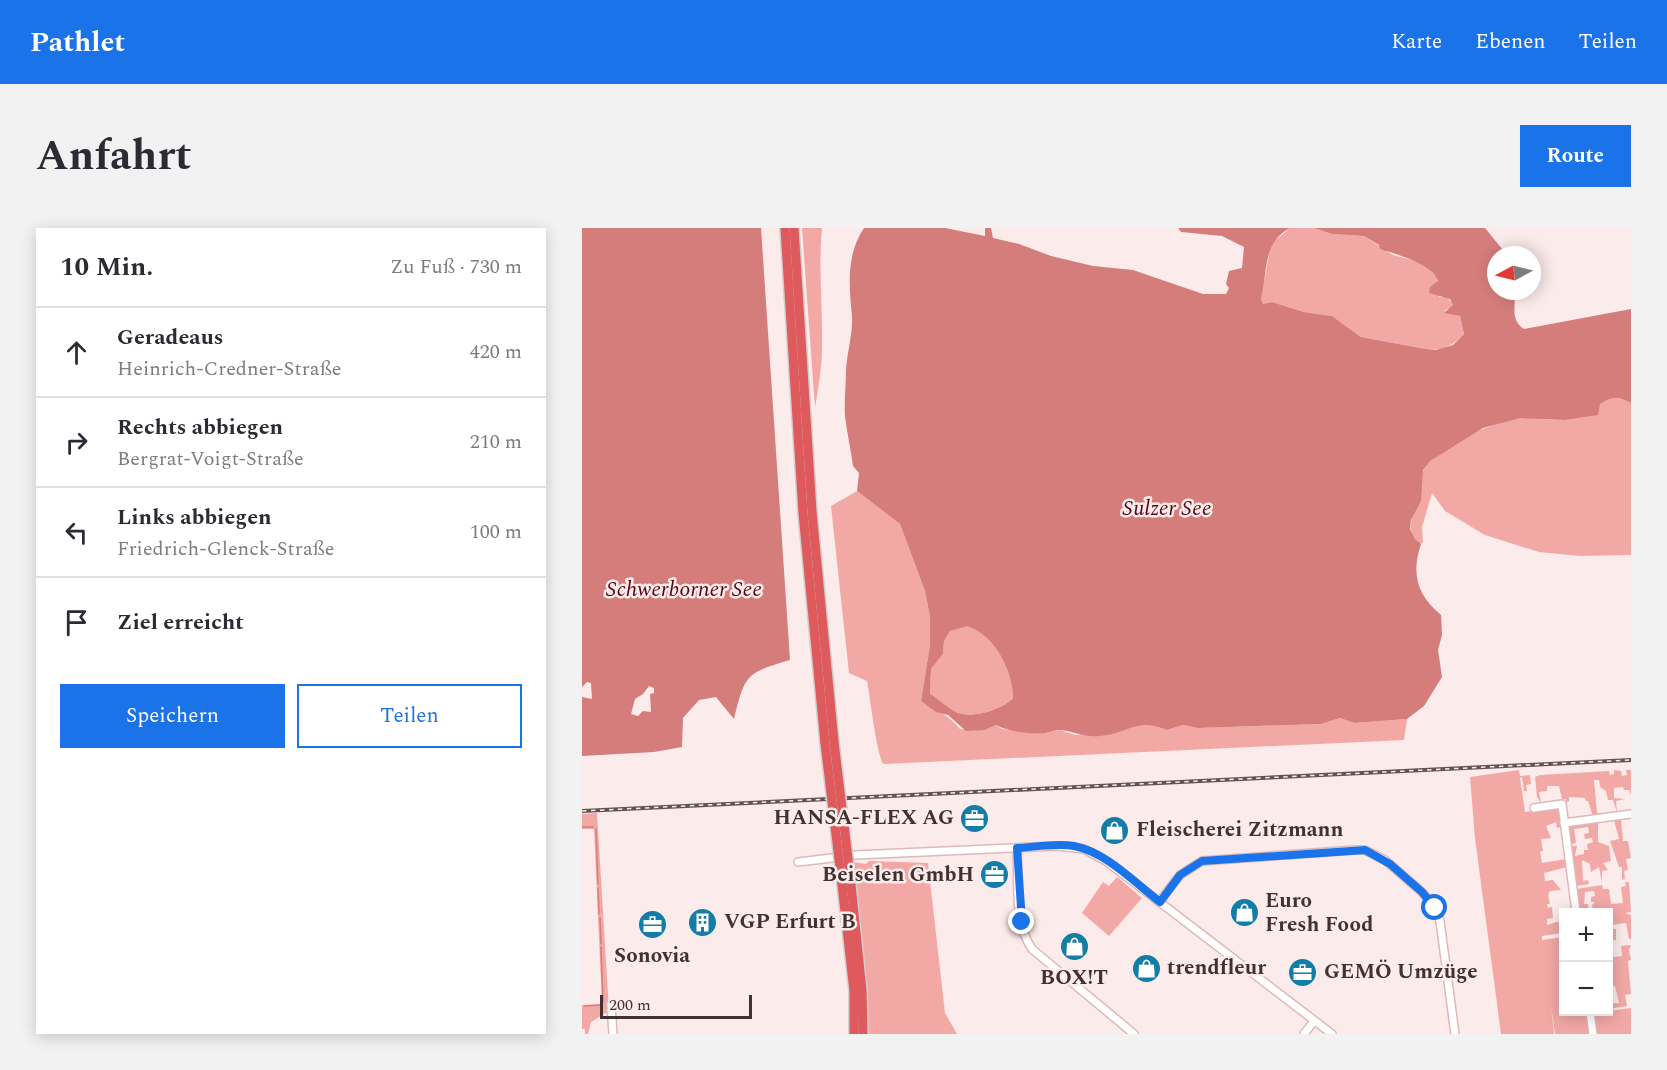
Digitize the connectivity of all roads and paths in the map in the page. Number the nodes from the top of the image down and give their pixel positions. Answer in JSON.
{"nodes":[{"id":1,"x":785,"y":228,"type":"edge"},
{"id":2,"x":794,"y":228,"type":"edge"},
{"id":3,"x":830,"y":742,"type":"junction"},
{"id":4,"x":1534,"y":808,"type":"dead end"},
{"id":5,"x":1631,"y":814,"type":"edge"},
{"id":6,"x":1564,"y":824,"type":"junction"},
{"id":7,"x":1017,"y":848,"type":"junction"},
{"id":8,"x":855,"y":855,"type":"dead end"},
{"id":9,"x":832,"y":858,"type":"dead end"},
{"id":10,"x":798,"y":862,"type":"dead end"},
{"id":11,"x":845,"y":876,"type":"junction"},
{"id":12,"x":1160,"y":902,"type":"junction"},
{"id":13,"x":1575,"y":908,"type":"edge"},
{"id":14,"x":611,"y":1005,"type":"dead end"},
{"id":15,"x":1591,"y":1016,"type":"edge"},
{"id":16,"x":1314,"y":1021,"type":"junction"},
{"id":17,"x":613,"y":1034,"type":"edge"},
{"id":18,"x":854,"y":1034,"type":"edge"},
{"id":19,"x":863,"y":1034,"type":"edge"},
{"id":20,"x":1134,"y":1034,"type":"edge"},
{"id":21,"x":1304,"y":1034,"type":"edge"},
{"id":22,"x":1332,"y":1034,"type":"edge"},
{"id":23,"x":1455,"y":1034,"type":"edge"},
{"id":24,"x":1593,"y":1034,"type":"edge"}],
"edges":[{"from":1,"to":3,"type":"highway"},
{"from":2,"to":3,"type":"highway"},
{"from":3,"to":11,"type":"highway","bridge":true},
{"from":4,"to":6,"type":"street"},
{"from":5,"to":6,"type":"street"},
{"from":6,"to":13,"type":"street"},
{"from":7,"to":8,"type":"street"},
{"from":7,"to":12,"type":"street"},
{"from":7,"to":20,"type":"street"},
{"from":9,"to":10,"type":"street"},
{"from":11,"to":18,"type":"highway"},
{"from":11,"to":19,"type":"highway"},
{"from":12,"to":16,"type":"street"},
{"from":12,"to":23,"type":"street"},
{"from":14,"to":17,"type":"street"},
{"from":15,"to":24,"type":"street"},
{"from":16,"to":21,"type":"street"},
{"from":16,"to":22,"type":"street"}]}
